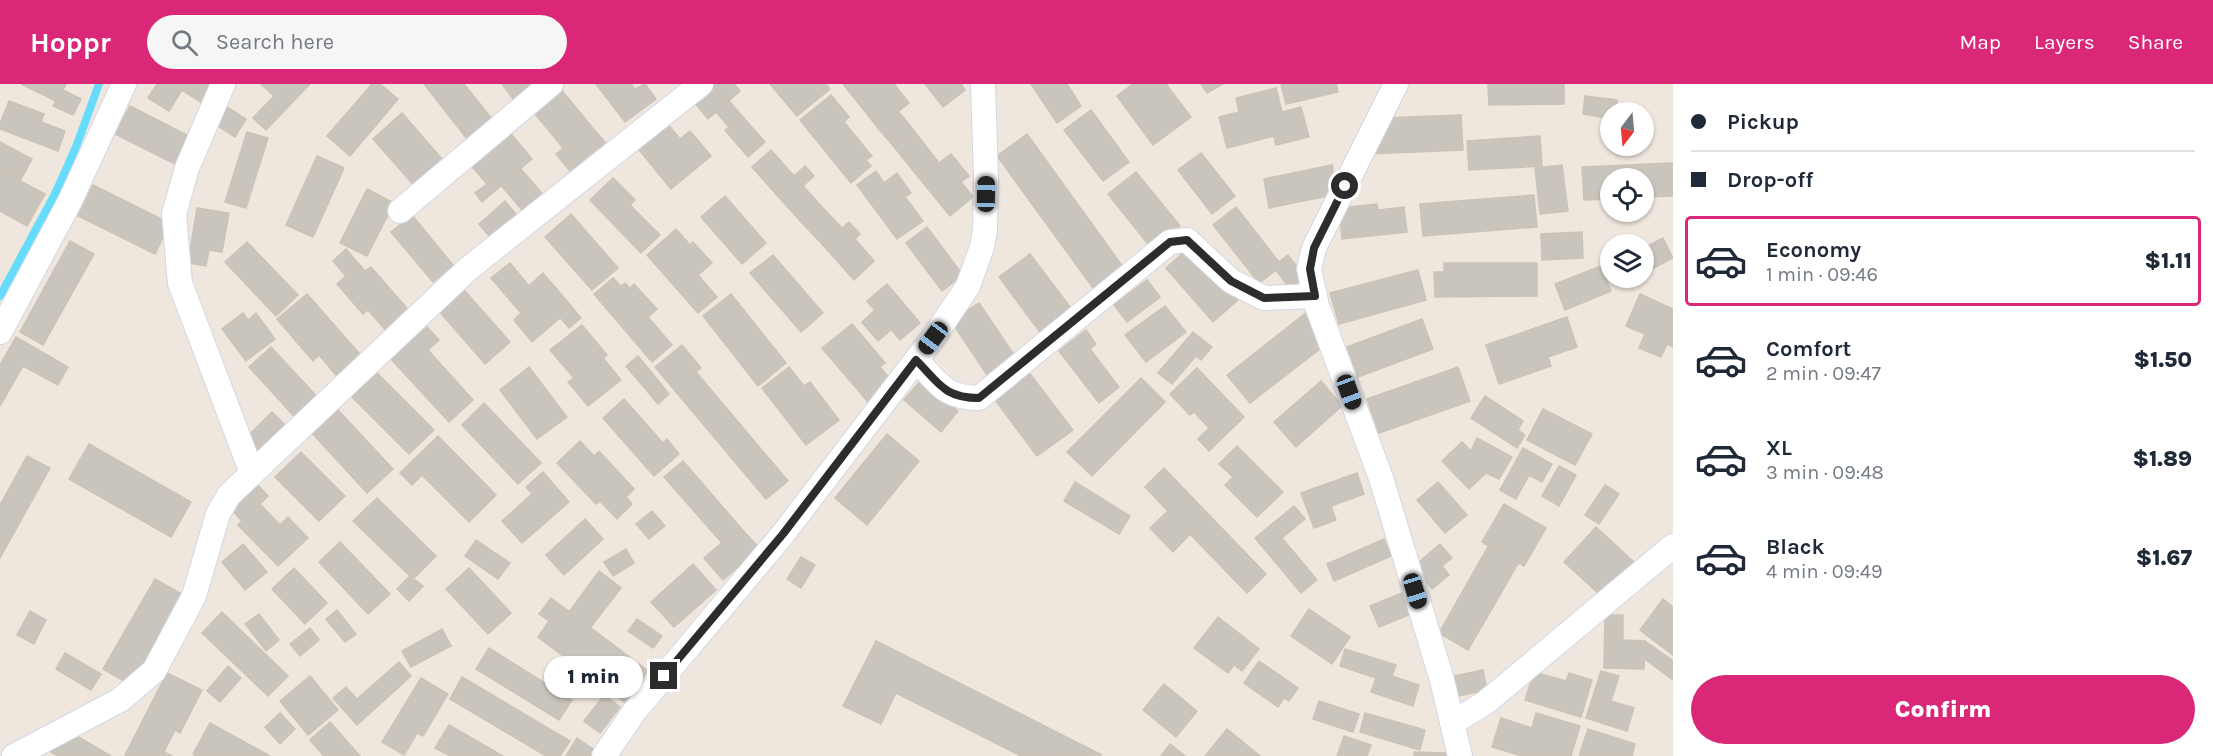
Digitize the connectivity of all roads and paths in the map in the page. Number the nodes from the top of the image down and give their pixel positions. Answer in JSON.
{"nodes":[{"id":1,"x":124,"y":84,"type":"edge"},
{"id":2,"x":223,"y":84,"type":"edge"},
{"id":3,"x":551,"y":84,"type":"edge"},
{"id":4,"x":702,"y":84,"type":"edge"},
{"id":5,"x":983,"y":84,"type":"edge"},
{"id":6,"x":1396,"y":84,"type":"edge"},
{"id":7,"x":400,"y":211,"type":"dead end"},
{"id":8,"x":1315,"y":296,"type":"junction"},
{"id":9,"x":0,"y":332,"type":"edge"},
{"id":10,"x":916,"y":360,"type":"junction"},
{"id":11,"x":252,"y":473,"type":"junction"},
{"id":12,"x":1673,"y":546,"type":"edge"},
{"id":13,"x":1452,"y":723,"type":"junction"},
{"id":14,"x":14,"y":756,"type":"edge"},
{"id":15,"x":604,"y":756,"type":"edge"},
{"id":16,"x":1460,"y":756,"type":"edge"}],
"edges":[{"from":1,"to":9,"type":"street"},
{"from":2,"to":11,"type":"street"},
{"from":3,"to":7,"type":"street"},
{"from":4,"to":11,"type":"street"},
{"from":5,"to":10,"type":"street"},
{"from":6,"to":8,"type":"street"},
{"from":8,"to":10,"type":"street"},
{"from":8,"to":13,"type":"street"},
{"from":10,"to":15,"type":"street"},
{"from":11,"to":14,"type":"street"},
{"from":12,"to":13,"type":"street"},
{"from":13,"to":16,"type":"street"}]}
